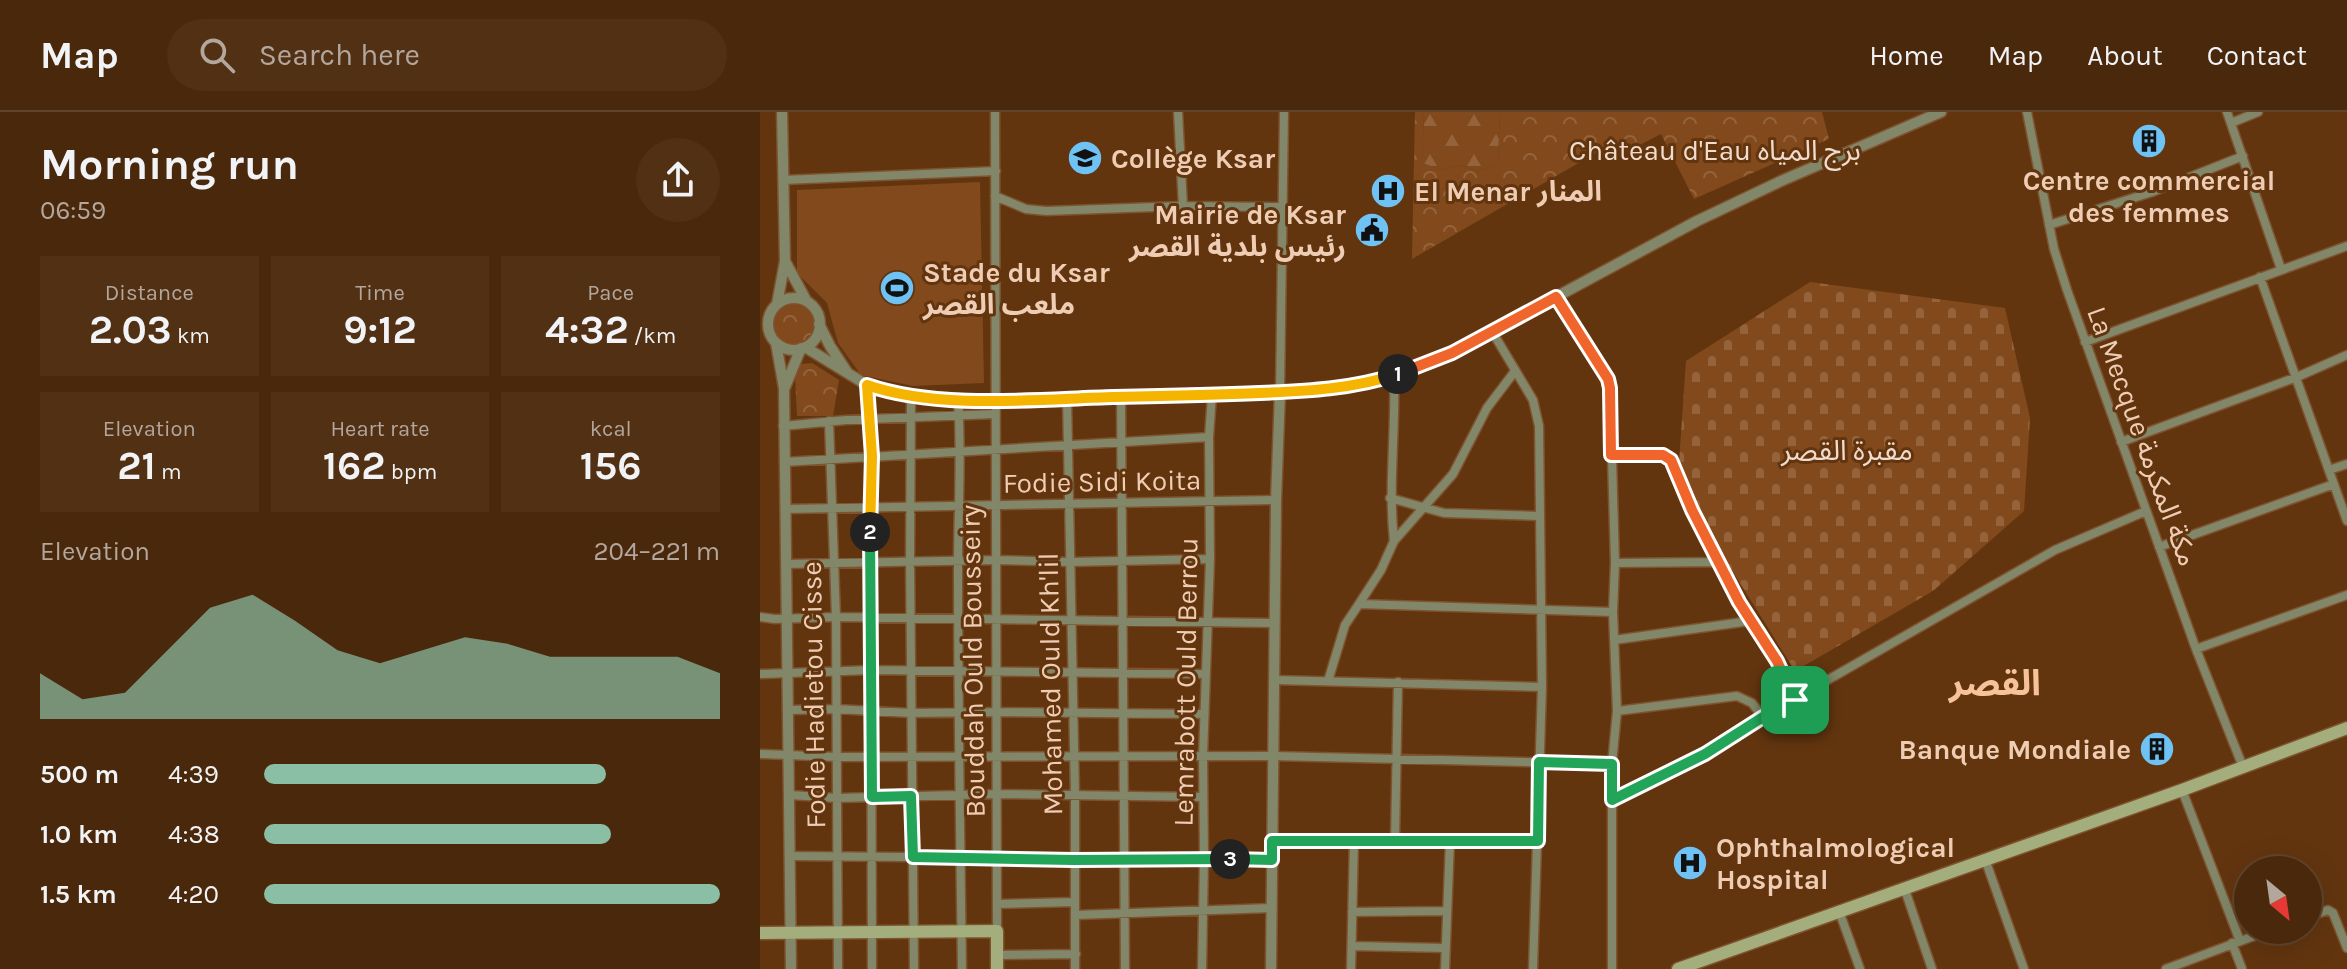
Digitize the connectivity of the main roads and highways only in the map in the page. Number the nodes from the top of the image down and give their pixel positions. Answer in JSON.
{"nodes":[{"id":1,"x":2347,"y":728,"type":"edge"},
{"id":2,"x":760,"y":933,"type":"edge"},
{"id":3,"x":997,"y":962,"type":"edge"},
{"id":4,"x":1714,"y":963,"type":"edge"},
{"id":5,"x":1678,"y":969,"type":"edge"}],
"edges":[{"from":1,"to":4,"type":"main road"},
{"from":2,"to":3,"type":"main road","name":"Bouddah Ould Bousseiry"},
{"from":4,"to":5,"type":"main road"}]}
